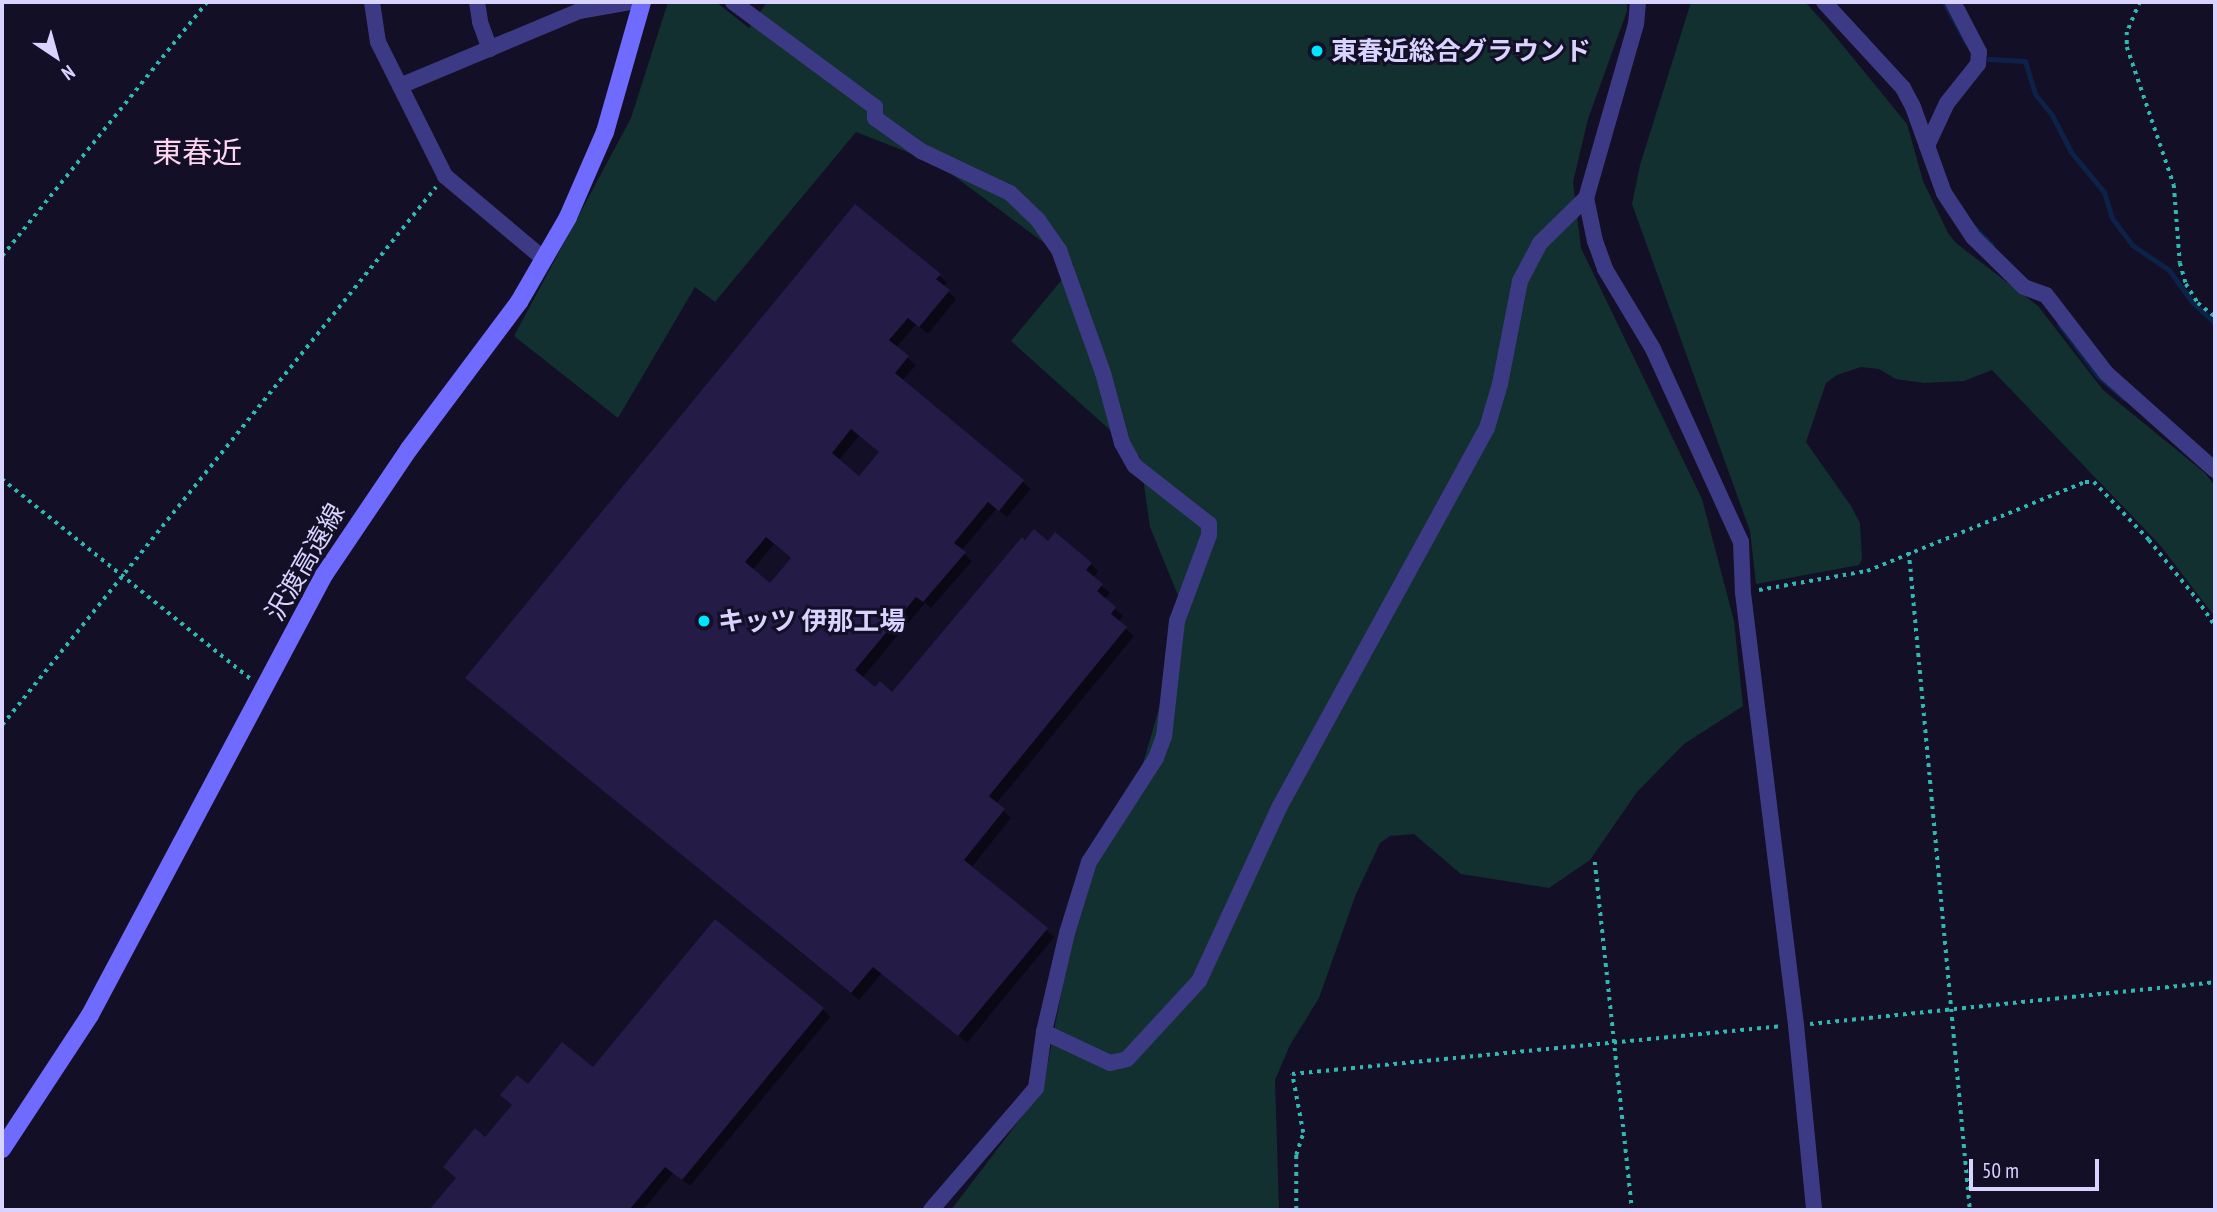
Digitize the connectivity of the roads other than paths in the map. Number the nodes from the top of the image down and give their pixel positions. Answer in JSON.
{"nodes":[{"id":1,"x":372,"y":2,"type":"edge"},
{"id":2,"x":477,"y":2,"type":"edge"},
{"id":3,"x":631,"y":2,"type":"edge"},
{"id":4,"x":642,"y":2,"type":"edge"},
{"id":5,"x":733,"y":2,"type":"edge"},
{"id":6,"x":1638,"y":2,"type":"edge"},
{"id":7,"x":1825,"y":2,"type":"edge"},
{"id":8,"x":1953,"y":2,"type":"edge"},
{"id":9,"x":588,"y":6,"type":"edge"},
{"id":10,"x":490,"y":50,"type":"junction"},
{"id":11,"x":400,"y":86,"type":"junction"},
{"id":12,"x":1927,"y":146,"type":"junction"},
{"id":13,"x":1586,"y":198,"type":"junction"},
{"id":14,"x":544,"y":259,"type":"junction"},
{"id":15,"x":2215,"y":470,"type":"edge"},
{"id":16,"x":1044,"y":1032,"type":"junction"},
{"id":17,"x":2,"y":1149,"type":"edge"},
{"id":18,"x":936,"y":1205,"type":"edge"},
{"id":19,"x":953,"y":1210,"type":"edge"},
{"id":20,"x":1814,"y":1210,"type":"edge"}],
"edges":[{"from":1,"to":11,"type":"street"},
{"from":2,"to":10,"type":"street"},
{"from":3,"to":9,"type":"street"},
{"from":4,"to":14,"type":"main road","name":"沢渡高遠線"},
{"from":5,"to":16,"type":"street"},
{"from":6,"to":13,"type":"street"},
{"from":7,"to":12,"type":"street"},
{"from":8,"to":12,"type":"street"},
{"from":9,"to":10,"type":"street"},
{"from":10,"to":11,"type":"street"},
{"from":11,"to":14,"type":"street"},
{"from":12,"to":15,"type":"street"},
{"from":13,"to":16,"type":"street"},
{"from":13,"to":20,"type":"street"},
{"from":14,"to":17,"type":"main road","name":"沢渡高遠線"},
{"from":16,"to":18,"type":"street"},
{"from":18,"to":19,"type":"street"}]}
